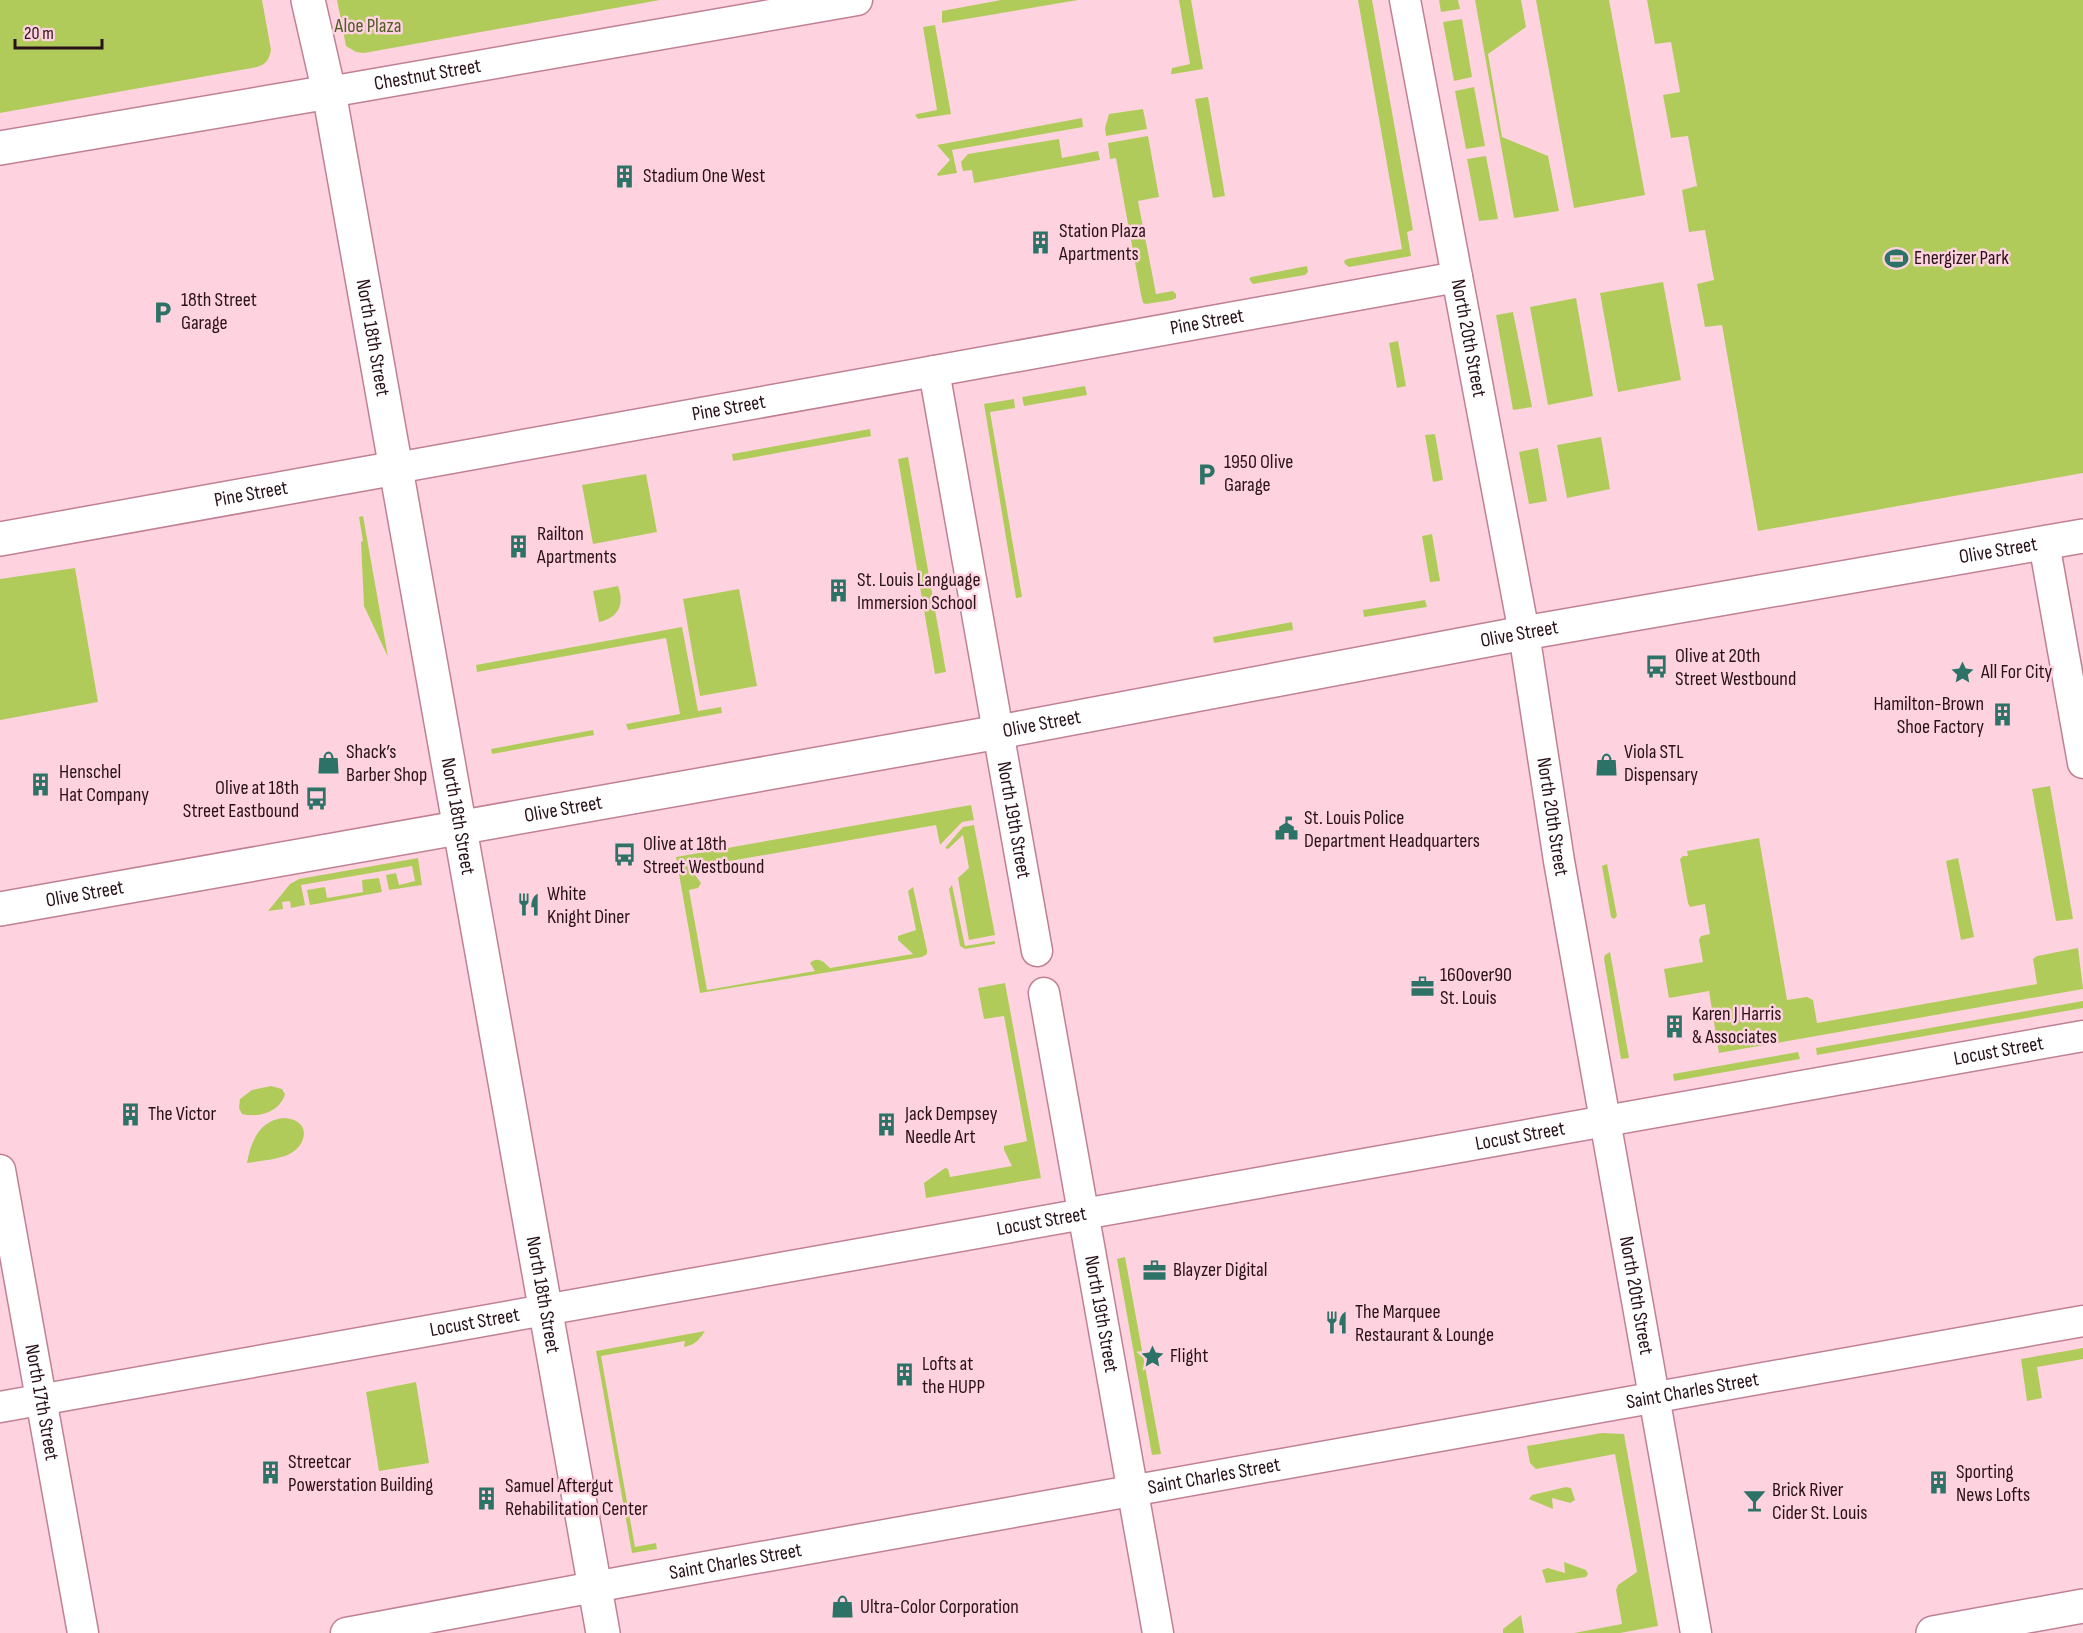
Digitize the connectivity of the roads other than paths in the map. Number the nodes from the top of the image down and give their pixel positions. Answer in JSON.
{"nodes":[{"id":1,"x":308,"y":0,"type":"edge"},
{"id":2,"x":857,"y":0,"type":"edge"},
{"id":3,"x":1405,"y":0,"type":"edge"},
{"id":4,"x":329,"y":92,"type":"junction"},
{"id":5,"x":0,"y":148,"type":"edge"},
{"id":6,"x":1457,"y":277,"type":"junction"},
{"id":7,"x":934,"y":371,"type":"junction"},
{"id":8,"x":396,"y":468,"type":"junction"},
{"id":9,"x":2083,"y":536,"type":"edge"},
{"id":10,"x":0,"y":539,"type":"edge"},
{"id":11,"x":2044,"y":543,"type":"junction"},
{"id":12,"x":1524,"y":633,"type":"junction"},
{"id":13,"x":999,"y":732,"type":"junction"},
{"id":14,"x":2083,"y":763,"type":"edge"},
{"id":15,"x":460,"y":828,"type":"junction"},
{"id":16,"x":0,"y":909,"type":"edge"},
{"id":17,"x":1037,"y":951,"type":"dead end"},
{"id":18,"x":1044,"y":993,"type":"dead end"},
{"id":19,"x":2083,"y":1036,"type":"edge"},
{"id":20,"x":1606,"y":1121,"type":"junction"},
{"id":21,"x":0,"y":1170,"type":"edge"},
{"id":22,"x":1084,"y":1214,"type":"junction"},
{"id":23,"x":546,"y":1310,"type":"junction"},
{"id":24,"x":2083,"y":1321,"type":"edge"},
{"id":25,"x":1655,"y":1397,"type":"junction"},
{"id":26,"x":41,"y":1400,"type":"junction"},
{"id":27,"x":0,"y":1407,"type":"edge"},
{"id":28,"x":1133,"y":1491,"type":"junction"},
{"id":29,"x":595,"y":1587,"type":"junction"},
{"id":30,"x":2083,"y":1606,"type":"edge"},
{"id":31,"x":84,"y":1633,"type":"edge"},
{"id":32,"x":346,"y":1633,"type":"edge"},
{"id":33,"x":603,"y":1633,"type":"edge"},
{"id":34,"x":1158,"y":1633,"type":"edge"},
{"id":35,"x":1696,"y":1633,"type":"edge"},
{"id":36,"x":1933,"y":1633,"type":"edge"}],
"edges":[{"from":1,"to":4,"type":"street","name":"North 18th Street"},
{"from":2,"to":4,"type":"street","name":"Chestnut Street"},
{"from":3,"to":6,"type":"street","name":"North 20th Street"},
{"from":4,"to":5,"type":"street","name":"Chestnut Street"},
{"from":4,"to":8,"type":"street","name":"North 18th Street"},
{"from":6,"to":7,"type":"street","name":"Pine Street"},
{"from":6,"to":12,"type":"street","name":"North 20th Street"},
{"from":7,"to":8,"type":"street","name":"Pine Street"},
{"from":7,"to":13,"type":"street","name":"North 19th Street"},
{"from":8,"to":10,"type":"street","name":"Pine Street"},
{"from":8,"to":15,"type":"street","name":"North 18th Street"},
{"from":9,"to":11,"type":"street","name":"Olive Street"},
{"from":11,"to":12,"type":"street","name":"Olive Street"},
{"from":11,"to":14,"type":"street"},
{"from":12,"to":13,"type":"street","name":"Olive Street"},
{"from":12,"to":20,"type":"street","name":"North 20th Street"},
{"from":13,"to":15,"type":"street","name":"Olive Street"},
{"from":13,"to":17,"type":"street","name":"North 19th Street"},
{"from":15,"to":16,"type":"street","name":"Olive Street"},
{"from":15,"to":23,"type":"street","name":"North 18th Street"},
{"from":18,"to":22,"type":"street","name":"North 19th Street"},
{"from":19,"to":20,"type":"street","name":"Locust Street"},
{"from":20,"to":22,"type":"street","name":"Locust Street"},
{"from":20,"to":25,"type":"street","name":"North 20th Street"},
{"from":21,"to":26,"type":"street","name":"North 17th Street"},
{"from":22,"to":23,"type":"street","name":"Locust Street"},
{"from":22,"to":28,"type":"street","name":"North 19th Street"},
{"from":23,"to":26,"type":"street","name":"Locust Street"},
{"from":23,"to":29,"type":"street","name":"North 18th Street"},
{"from":24,"to":25,"type":"street","name":"Saint Charles Street"},
{"from":25,"to":28,"type":"street","name":"Saint Charles Street"},
{"from":25,"to":35,"type":"street","name":"North 20th Street"},
{"from":26,"to":27,"type":"street","name":"Locust Street"},
{"from":26,"to":31,"type":"street","name":"North 17th Street"},
{"from":28,"to":29,"type":"street","name":"Saint Charles Street"},
{"from":28,"to":34,"type":"street","name":"North 19th Street"},
{"from":29,"to":32,"type":"street","name":"Saint Charles Street"},
{"from":29,"to":33,"type":"street","name":"North 18th Street"},
{"from":30,"to":36,"type":"street"}]}
